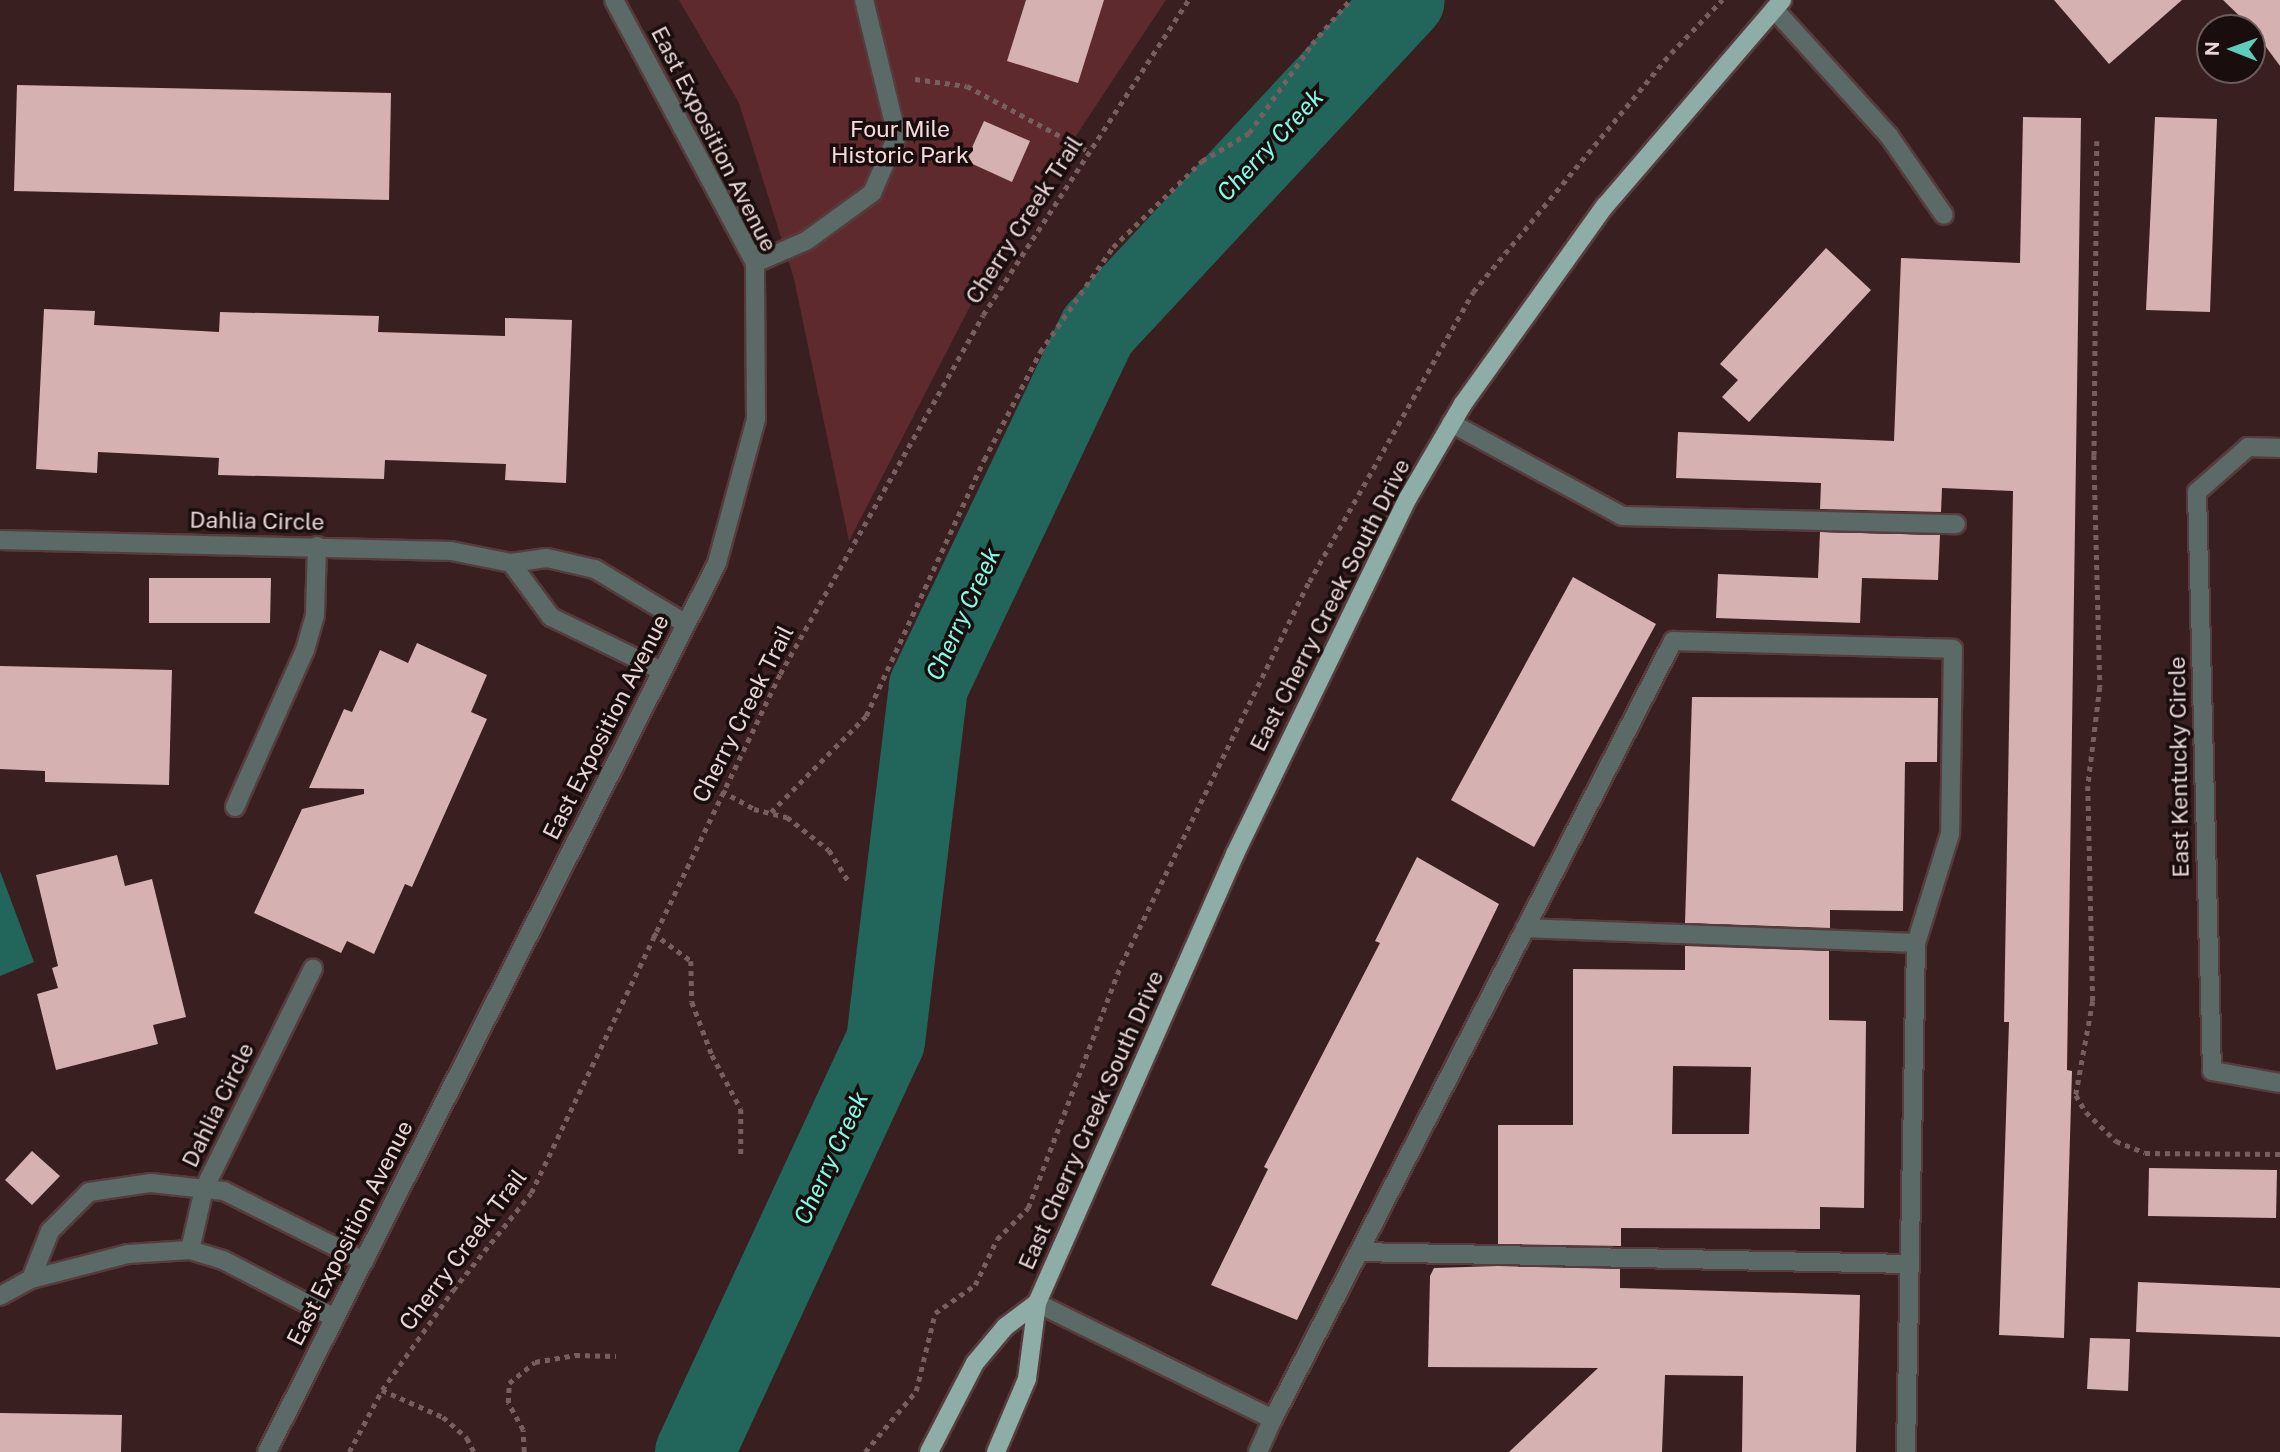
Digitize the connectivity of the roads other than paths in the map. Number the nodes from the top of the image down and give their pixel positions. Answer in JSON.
{"nodes":[{"id":1,"x":614,"y":0,"type":"edge"},
{"id":2,"x":864,"y":0,"type":"edge"},
{"id":3,"x":1778,"y":4,"type":"edge"},
{"id":4,"x":1944,"y":215,"type":"dead end"},
{"id":5,"x":755,"y":263,"type":"junction"},
{"id":6,"x":1451,"y":423,"type":"junction"},
{"id":7,"x":2280,"y":448,"type":"edge"},
{"id":8,"x":1956,"y":524,"type":"dead end"},
{"id":9,"x":0,"y":540,"type":"edge"},
{"id":10,"x":317,"y":546,"type":"junction"},
{"id":11,"x":511,"y":563,"type":"junction"},
{"id":12,"x":686,"y":624,"type":"junction"},
{"id":13,"x":662,"y":671,"type":"junction"},
{"id":14,"x":235,"y":807,"type":"dead end"},
{"id":15,"x":1525,"y":928,"type":"junction"},
{"id":16,"x":1916,"y":943,"type":"junction"},
{"id":17,"x":313,"y":968,"type":"dead end"},
{"id":18,"x":2280,"y":1083,"type":"edge"},
{"id":19,"x":204,"y":1189,"type":"junction"},
{"id":20,"x":190,"y":1250,"type":"junction"},
{"id":21,"x":1359,"y":1252,"type":"junction"},
{"id":22,"x":363,"y":1261,"type":"junction"},
{"id":23,"x":1910,"y":1264,"type":"junction"},
{"id":24,"x":31,"y":1279,"type":"junction"},
{"id":25,"x":0,"y":1296,"type":"edge"},
{"id":26,"x":1037,"y":1303,"type":"junction"},
{"id":27,"x":335,"y":1318,"type":"junction"},
{"id":28,"x":1273,"y":1419,"type":"junction"},
{"id":29,"x":267,"y":1452,"type":"edge"},
{"id":30,"x":929,"y":1452,"type":"edge"},
{"id":31,"x":996,"y":1452,"type":"edge"},
{"id":32,"x":1258,"y":1452,"type":"edge"},
{"id":33,"x":1906,"y":1452,"type":"edge"}],
"edges":[{"from":1,"to":5,"type":"street","name":"East Exposition Avenue"},
{"from":2,"to":5,"type":"street"},
{"from":3,"to":4,"type":"street"},
{"from":3,"to":6,"type":"main road","name":"East Cherry Creek South Drive"},
{"from":5,"to":12,"type":"street","name":"East Exposition Avenue"},
{"from":6,"to":8,"type":"street"},
{"from":6,"to":26,"type":"main road","name":"East Cherry Creek South Drive"},
{"from":7,"to":18,"type":"street","name":"East Kentucky Circle"},
{"from":9,"to":10,"type":"street","name":"Dahlia Circle"},
{"from":10,"to":11,"type":"street","name":"Dahlia Circle"},
{"from":10,"to":14,"type":"street"},
{"from":11,"to":12,"type":"street","name":"Dahlia Circle"},
{"from":11,"to":13,"type":"street"},
{"from":12,"to":13,"type":"street","name":"East Exposition Avenue"},
{"from":13,"to":22,"type":"street","name":"East Exposition Avenue"},
{"from":15,"to":16,"type":"street"},
{"from":15,"to":16,"type":"street"},
{"from":15,"to":21,"type":"street"},
{"from":16,"to":23,"type":"street"},
{"from":17,"to":19,"type":"street","name":"Dahlia Circle"},
{"from":19,"to":20,"type":"street","name":"Dahlia Circle"},
{"from":19,"to":22,"type":"street","name":"Dahlia Circle"},
{"from":19,"to":24,"type":"street","name":"Dahlia Circle"},
{"from":20,"to":24,"type":"street"},
{"from":20,"to":27,"type":"street"},
{"from":21,"to":23,"type":"street"},
{"from":21,"to":28,"type":"street"},
{"from":22,"to":27,"type":"street","name":"East Exposition Avenue"},
{"from":23,"to":33,"type":"street"},
{"from":24,"to":25,"type":"street"},
{"from":26,"to":28,"type":"street"},
{"from":26,"to":30,"type":"main road","name":"East Cherry Creek South Drive"},
{"from":26,"to":31,"type":"main road","name":"East Cherry Creek South Drive"},
{"from":27,"to":29,"type":"street","name":"East Exposition Avenue"},
{"from":28,"to":32,"type":"street"}]}
